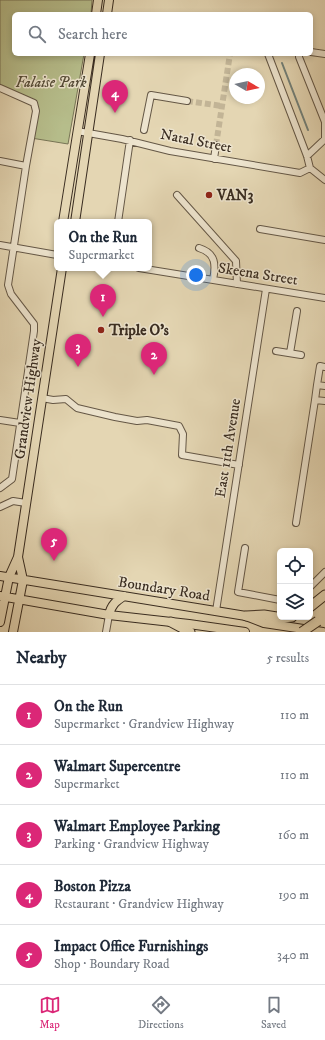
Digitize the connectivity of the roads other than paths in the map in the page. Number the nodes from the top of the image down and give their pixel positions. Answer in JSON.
{"nodes":[{"id":1,"x":98,"y":0,"type":"edge"},
{"id":2,"x":109,"y":0,"type":"edge"},
{"id":3,"x":96,"y":12,"type":"edge"},
{"id":4,"x":107,"y":12,"type":"edge"},
{"id":5,"x":313,"y":52,"type":"edge"},
{"id":6,"x":325,"y":54,"type":"edge"},
{"id":7,"x":90,"y":56,"type":"edge"},
{"id":8,"x":100,"y":56,"type":"edge"},
{"id":9,"x":269,"y":56,"type":"edge"},
{"id":10,"x":299,"y":56,"type":"edge"},
{"id":11,"x":0,"y":88,"type":"edge"},
{"id":12,"x":187,"y":101,"type":"tunnel mouth"},
{"id":13,"x":144,"y":130,"type":"dead end"},
{"id":14,"x":77,"y":131,"type":"junction"},
{"id":15,"x":88,"y":133,"type":"junction"},
{"id":16,"x":130,"y":140,"type":"junction"},
{"id":17,"x":216,"y":145,"type":"tunnel mouth"},
{"id":18,"x":307,"y":156,"type":"junction"},
{"id":19,"x":214,"y":159,"type":"junction"},
{"id":20,"x":0,"y":161,"type":"edge"},
{"id":21,"x":26,"y":166,"type":"junction"},
{"id":22,"x":310,"y":168,"type":"junction"},
{"id":23,"x":325,"y":180,"type":"edge"},
{"id":24,"x":177,"y":195,"type":"dead end"},
{"id":25,"x":63,"y":219,"type":"edge"},
{"id":26,"x":75,"y":219,"type":"edge"},
{"id":27,"x":118,"y":219,"type":"edge"},
{"id":28,"x":260,"y":229,"type":"dead end"},
{"id":29,"x":325,"y":240,"type":"edge"},
{"id":30,"x":0,"y":245,"type":"edge"},
{"id":31,"x":14,"y":248,"type":"junction"},
{"id":32,"x":199,"y":248,"type":"dead end"},
{"id":33,"x":54,"y":255,"type":"edge"},
{"id":34,"x":152,"y":270,"type":"edge"},
{"id":35,"x":62,"y":271,"type":"edge"},
{"id":36,"x":214,"y":280,"type":"junction"},
{"id":37,"x":237,"y":284,"type":"junction"},
{"id":38,"x":266,"y":289,"type":"junction"},
{"id":39,"x":325,"y":298,"type":"edge"},
{"id":40,"x":297,"y":311,"type":"dead end"},
{"id":41,"x":276,"y":351,"type":"dead end"},
{"id":42,"x":290,"y":353,"type":"junction"},
{"id":43,"x":301,"y":355,"type":"dead end"},
{"id":44,"x":325,"y":366,"type":"edge"},
{"id":45,"x":317,"y":385,"type":"junction"},
{"id":46,"x":325,"y":386,"type":"edge"},
{"id":47,"x":42,"y":398,"type":"junction"},
{"id":48,"x":315,"y":400,"type":"junction"},
{"id":49,"x":325,"y":401,"type":"edge"},
{"id":50,"x":0,"y":420,"type":"edge"},
{"id":51,"x":20,"y":423,"type":"junction"},
{"id":52,"x":239,"y":465,"type":"junction"},
{"id":53,"x":0,"y":488,"type":"edge"},
{"id":54,"x":26,"y":503,"type":"junction"},
{"id":55,"x":0,"y":507,"type":"edge"},
{"id":56,"x":296,"y":523,"type":"dead end"},
{"id":57,"x":245,"y":548,"type":"dead end"},
{"id":58,"x":18,"y":557,"type":"junction"},
{"id":59,"x":325,"y":572,"type":"edge"},
{"id":60,"x":0,"y":576,"type":"edge"},
{"id":61,"x":9,"y":577,"type":"junction"},
{"id":62,"x":23,"y":580,"type":"junction"},
{"id":63,"x":313,"y":584,"type":"edge"},
{"id":64,"x":325,"y":595,"type":"edge"},
{"id":65,"x":124,"y":596,"type":"junction"},
{"id":66,"x":2,"y":597,"type":"edge"},
{"id":67,"x":277,"y":599,"type":"edge"},
{"id":68,"x":18,"y":600,"type":"junction"},
{"id":69,"x":313,"y":605,"type":"edge"},
{"id":70,"x":216,"y":611,"type":"junction"},
{"id":71,"x":109,"y":615,"type":"junction"},
{"id":72,"x":246,"y":616,"type":"junction"},
{"id":73,"x":277,"y":617,"type":"edge"},
{"id":74,"x":322,"y":619,"type":"edge"},
{"id":75,"x":0,"y":622,"type":"edge"},
{"id":76,"x":171,"y":622,"type":"junction"},
{"id":77,"x":13,"y":632,"type":"edge"},
{"id":78,"x":106,"y":632,"type":"edge"},
{"id":79,"x":190,"y":632,"type":"edge"},
{"id":80,"x":245,"y":632,"type":"edge"},
{"id":81,"x":302,"y":632,"type":"edge"},
{"id":82,"x":323,"y":632,"type":"edge"}],
"edges":[{"from":1,"to":3,"type":"main road"},
{"from":2,"to":4,"type":"main road"},
{"from":5,"to":6,"type":"street"},
{"from":7,"to":14,"type":"main road"},
{"from":8,"to":15,"type":"main road"},
{"from":9,"to":18,"type":"street"},
{"from":10,"to":18,"type":"street"},
{"from":11,"to":21,"type":"street"},
{"from":12,"to":13,"type":"street"},
{"from":14,"to":15,"type":"street","name":"Natal Street"},
{"from":14,"to":25,"type":"main road"},
{"from":15,"to":16,"type":"street","name":"Natal Street"},
{"from":15,"to":26,"type":"main road"},
{"from":16,"to":19,"type":"street","name":"Natal Street"},
{"from":16,"to":27,"type":"street"},
{"from":17,"to":19,"type":"street"},
{"from":18,"to":22,"type":"street"},
{"from":19,"to":22,"type":"street","name":"Natal Street"},
{"from":20,"to":21,"type":"street"},
{"from":21,"to":31,"type":"street"},
{"from":22,"to":23,"type":"street"},
{"from":24,"to":37,"type":"street"},
{"from":28,"to":29,"type":"street"},
{"from":30,"to":31,"type":"street"},
{"from":31,"to":33,"type":"street"},
{"from":31,"to":51,"type":"street"},
{"from":32,"to":36,"type":"street"},
{"from":34,"to":36,"type":"street","name":"Skeena Street"},
{"from":35,"to":47,"type":"main road","name":"Grandview Highway"},
{"from":36,"to":37,"type":"street","name":"Skeena Street"},
{"from":37,"to":38,"type":"street","name":"Skeena Street"},
{"from":38,"to":39,"type":"street","name":"Skeena Street"},
{"from":38,"to":52,"type":"street","name":"East 11th Avenue"},
{"from":40,"to":42,"type":"street"},
{"from":41,"to":42,"type":"street"},
{"from":42,"to":43,"type":"street"},
{"from":44,"to":45,"type":"street"},
{"from":45,"to":46,"type":"street"},
{"from":45,"to":48,"type":"street"},
{"from":47,"to":52,"type":"street"},
{"from":47,"to":54,"type":"main road","name":"Grandview Highway"},
{"from":48,"to":49,"type":"street"},
{"from":48,"to":56,"type":"street"},
{"from":50,"to":51,"type":"street"},
{"from":51,"to":53,"type":"street"},
{"from":52,"to":70,"type":"street","name":"East 11th Avenue"},
{"from":54,"to":55,"type":"street"},
{"from":54,"to":58,"type":"main road","name":"Grandview Highway"},
{"from":57,"to":67,"type":"street"},
{"from":58,"to":61,"type":"main road","name":"Grandview Highway"},
{"from":58,"to":62,"type":"main road","name":"Grandview Highway"},
{"from":59,"to":63,"type":"street"},
{"from":60,"to":61,"type":"main road","name":"Boundary Road"},
{"from":61,"to":62,"type":"main road","name":"Boundary Road"},
{"from":61,"to":66,"type":"main road","name":"Grandview Highway"},
{"from":62,"to":65,"type":"main road","name":"Boundary Road"},
{"from":62,"to":68,"type":"main road","name":"Grandview Highway"},
{"from":64,"to":69,"type":"highway"},
{"from":65,"to":70,"type":"main road","name":"Boundary Road"},
{"from":65,"to":71,"type":"main road"},
{"from":66,"to":68,"type":"main road","name":"Boundary Road"},
{"from":66,"to":75,"type":"main road","name":"Grandview Highway"},
{"from":68,"to":71,"type":"main road","name":"Boundary Road"},
{"from":68,"to":77,"type":"main road","name":"Grandview Highway"},
{"from":70,"to":72,"type":"main road","name":"Boundary Road"},
{"from":71,"to":76,"type":"main road","name":"Boundary Road"},
{"from":71,"to":78,"type":"street"},
{"from":72,"to":73,"type":"highway"},
{"from":72,"to":82,"type":"main road","name":"Boundary Road"},
{"from":74,"to":81,"type":"highway","bridge":true},
{"from":76,"to":79,"type":"highway"},
{"from":76,"to":80,"type":"main road","name":"Boundary Road"}]}
